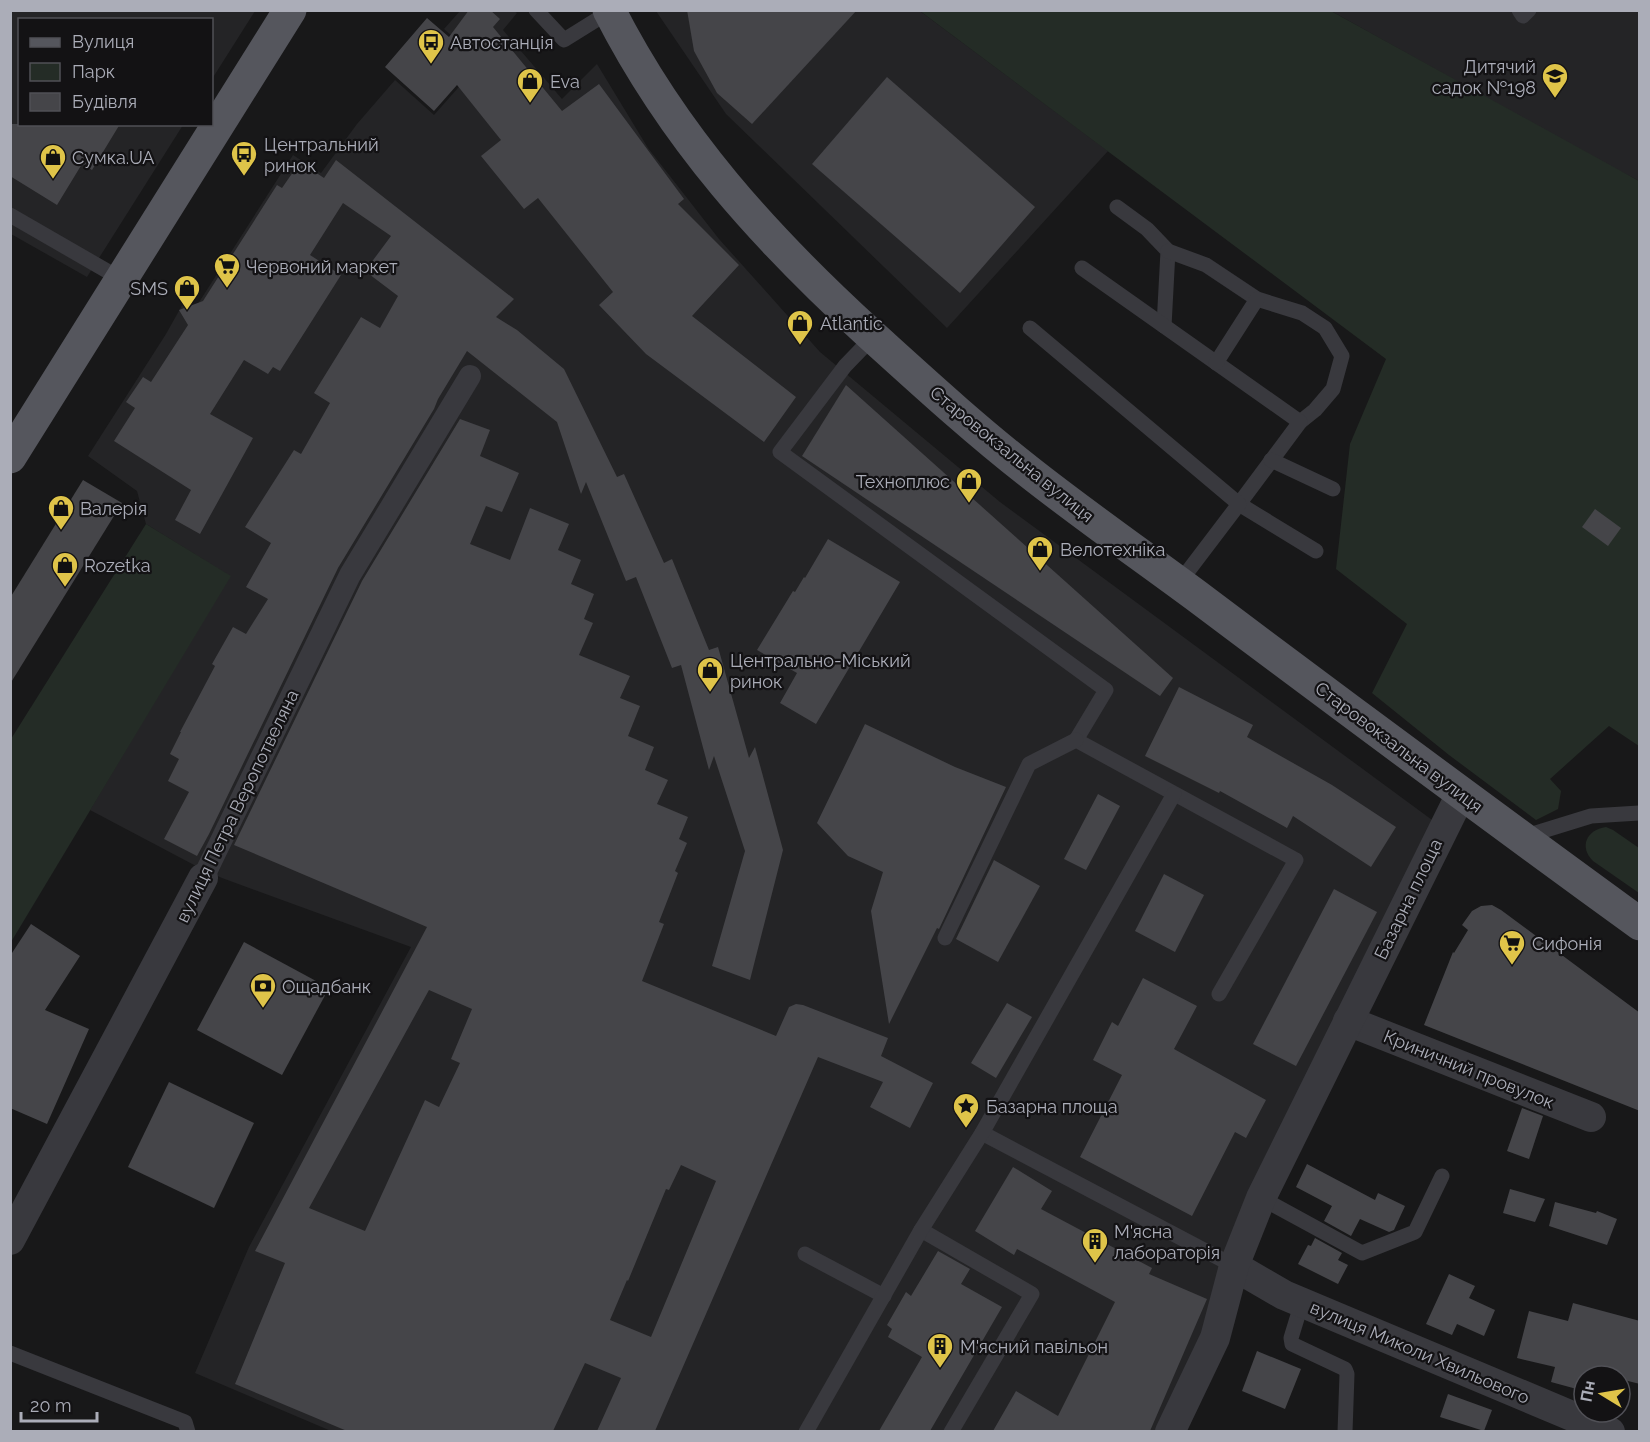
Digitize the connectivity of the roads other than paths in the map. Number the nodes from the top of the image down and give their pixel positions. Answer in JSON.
{"nodes":[{"id":1,"x":290,"y":10,"type":"edge"},
{"id":2,"x":536,"y":10,"type":"edge"},
{"id":3,"x":1519,"y":10,"type":"edge"},
{"id":4,"x":1529,"y":10,"type":"edge"},
{"id":5,"x":609,"y":11,"type":"edge"},
{"id":6,"x":1117,"y":207,"type":"dead end"},
{"id":7,"x":10,"y":215,"type":"edge"},
{"id":8,"x":1167,"y":251,"type":"junction"},
{"id":9,"x":1082,"y":268,"type":"dead end"},
{"id":10,"x":121,"y":279,"type":"junction"},
{"id":11,"x":1257,"y":300,"type":"junction"},
{"id":12,"x":1164,"y":326,"type":"junction"},
{"id":13,"x":1030,"y":328,"type":"dead end"},
{"id":14,"x":873,"y":337,"type":"junction"},
{"id":15,"x":1216,"y":363,"type":"junction"},
{"id":16,"x":471,"y":375,"type":"dead end"},
{"id":17,"x":1300,"y":422,"type":"junction"},
{"id":18,"x":10,"y":457,"type":"edge"},
{"id":19,"x":1271,"y":460,"type":"junction"},
{"id":20,"x":1333,"y":489,"type":"dead end"},
{"id":21,"x":1239,"y":504,"type":"junction"},
{"id":22,"x":1316,"y":551,"type":"dead end"},
{"id":23,"x":1179,"y":583,"type":"junction"},
{"id":24,"x":1076,"y":740,"type":"junction"},
{"id":25,"x":1174,"y":794,"type":"junction"},
{"id":26,"x":1461,"y":794,"type":"junction"},
{"id":27,"x":1639,"y":813,"type":"edge"},
{"id":28,"x":1521,"y":837,"type":"junction"},
{"id":29,"x":203,"y":878,"type":"joint"},
{"id":30,"x":1640,"y":924,"type":"edge"},
{"id":31,"x":945,"y":938,"type":"dead end"},
{"id":32,"x":1219,"y":994,"type":"dead end"},
{"id":33,"x":1348,"y":1021,"type":"junction"},
{"id":34,"x":1591,"y":1117,"type":"dead end"},
{"id":35,"x":982,"y":1133,"type":"junction"},
{"id":36,"x":1442,"y":1176,"type":"dead end"},
{"id":37,"x":1261,"y":1198,"type":"junction"},
{"id":38,"x":921,"y":1230,"type":"junction"},
{"id":39,"x":10,"y":1240,"type":"edge"},
{"id":40,"x":805,"y":1254,"type":"dead end"},
{"id":41,"x":1234,"y":1266,"type":"junction"},
{"id":42,"x":884,"y":1296,"type":"junction"},
{"id":43,"x":1302,"y":1302,"type":"junction"},
{"id":44,"x":10,"y":1353,"type":"edge"},
{"id":45,"x":188,"y":1431,"type":"edge"},
{"id":46,"x":806,"y":1431,"type":"edge"},
{"id":47,"x":951,"y":1431,"type":"edge"},
{"id":48,"x":1170,"y":1431,"type":"edge"},
{"id":49,"x":1345,"y":1431,"type":"edge"},
{"id":50,"x":1610,"y":1431,"type":"edge"}],
"edges":[{"from":1,"to":10,"type":"main road"},
{"from":2,"to":5,"type":"lane"},
{"from":3,"to":4,"type":"lane"},
{"from":5,"to":14,"type":"main road","name":"Старовокзальна вулиця"},
{"from":6,"to":8,"type":"lane"},
{"from":7,"to":10,"type":"lane"},
{"from":8,"to":11,"type":"lane"},
{"from":8,"to":12,"type":"lane"},
{"from":9,"to":12,"type":"lane"},
{"from":10,"to":18,"type":"main road"},
{"from":11,"to":15,"type":"lane"},
{"from":11,"to":17,"type":"lane"},
{"from":12,"to":15,"type":"lane"},
{"from":13,"to":21,"type":"lane"},
{"from":14,"to":23,"type":"main road","name":"Старовокзальна вулиця"},
{"from":14,"to":24,"type":"lane"},
{"from":15,"to":17,"type":"lane"},
{"from":16,"to":29,"type":"street","name":"вулиця Петра Веропотвеляна"},
{"from":17,"to":19,"type":"lane"},
{"from":19,"to":20,"type":"lane"},
{"from":19,"to":21,"type":"lane"},
{"from":21,"to":22,"type":"lane"},
{"from":21,"to":23,"type":"lane"},
{"from":23,"to":26,"type":"main road","name":"Старовокзальна вулиця"},
{"from":24,"to":25,"type":"lane"},
{"from":24,"to":31,"type":"lane"},
{"from":25,"to":32,"type":"lane"},
{"from":25,"to":35,"type":"lane"},
{"from":26,"to":28,"type":"main road","name":"Старовокзальна вулиця"},
{"from":26,"to":33,"type":"street","name":"Базарна площа"},
{"from":27,"to":28,"type":"lane"},
{"from":28,"to":30,"type":"main road","name":"Старовокзальна вулиця"},
{"from":29,"to":39,"type":"street","name":"вулиця Петра Веропотвеляна"},
{"from":33,"to":34,"type":"street","name":"Криничний провулок"},
{"from":33,"to":37,"type":"street","name":"Базарна площа"},
{"from":35,"to":38,"type":"lane"},
{"from":35,"to":41,"type":"lane"},
{"from":36,"to":37,"type":"lane"},
{"from":37,"to":41,"type":"street","name":"Базарна площа"},
{"from":38,"to":42,"type":"lane"},
{"from":38,"to":47,"type":"lane"},
{"from":40,"to":42,"type":"lane"},
{"from":41,"to":43,"type":"street","name":"вулиця Миколи Хвильового"},
{"from":41,"to":48,"type":"street","name":"Базарна площа"},
{"from":42,"to":46,"type":"lane"},
{"from":43,"to":49,"type":"lane"},
{"from":43,"to":50,"type":"street","name":"вулиця Миколи Хвильового"},
{"from":44,"to":45,"type":"lane"}]}
